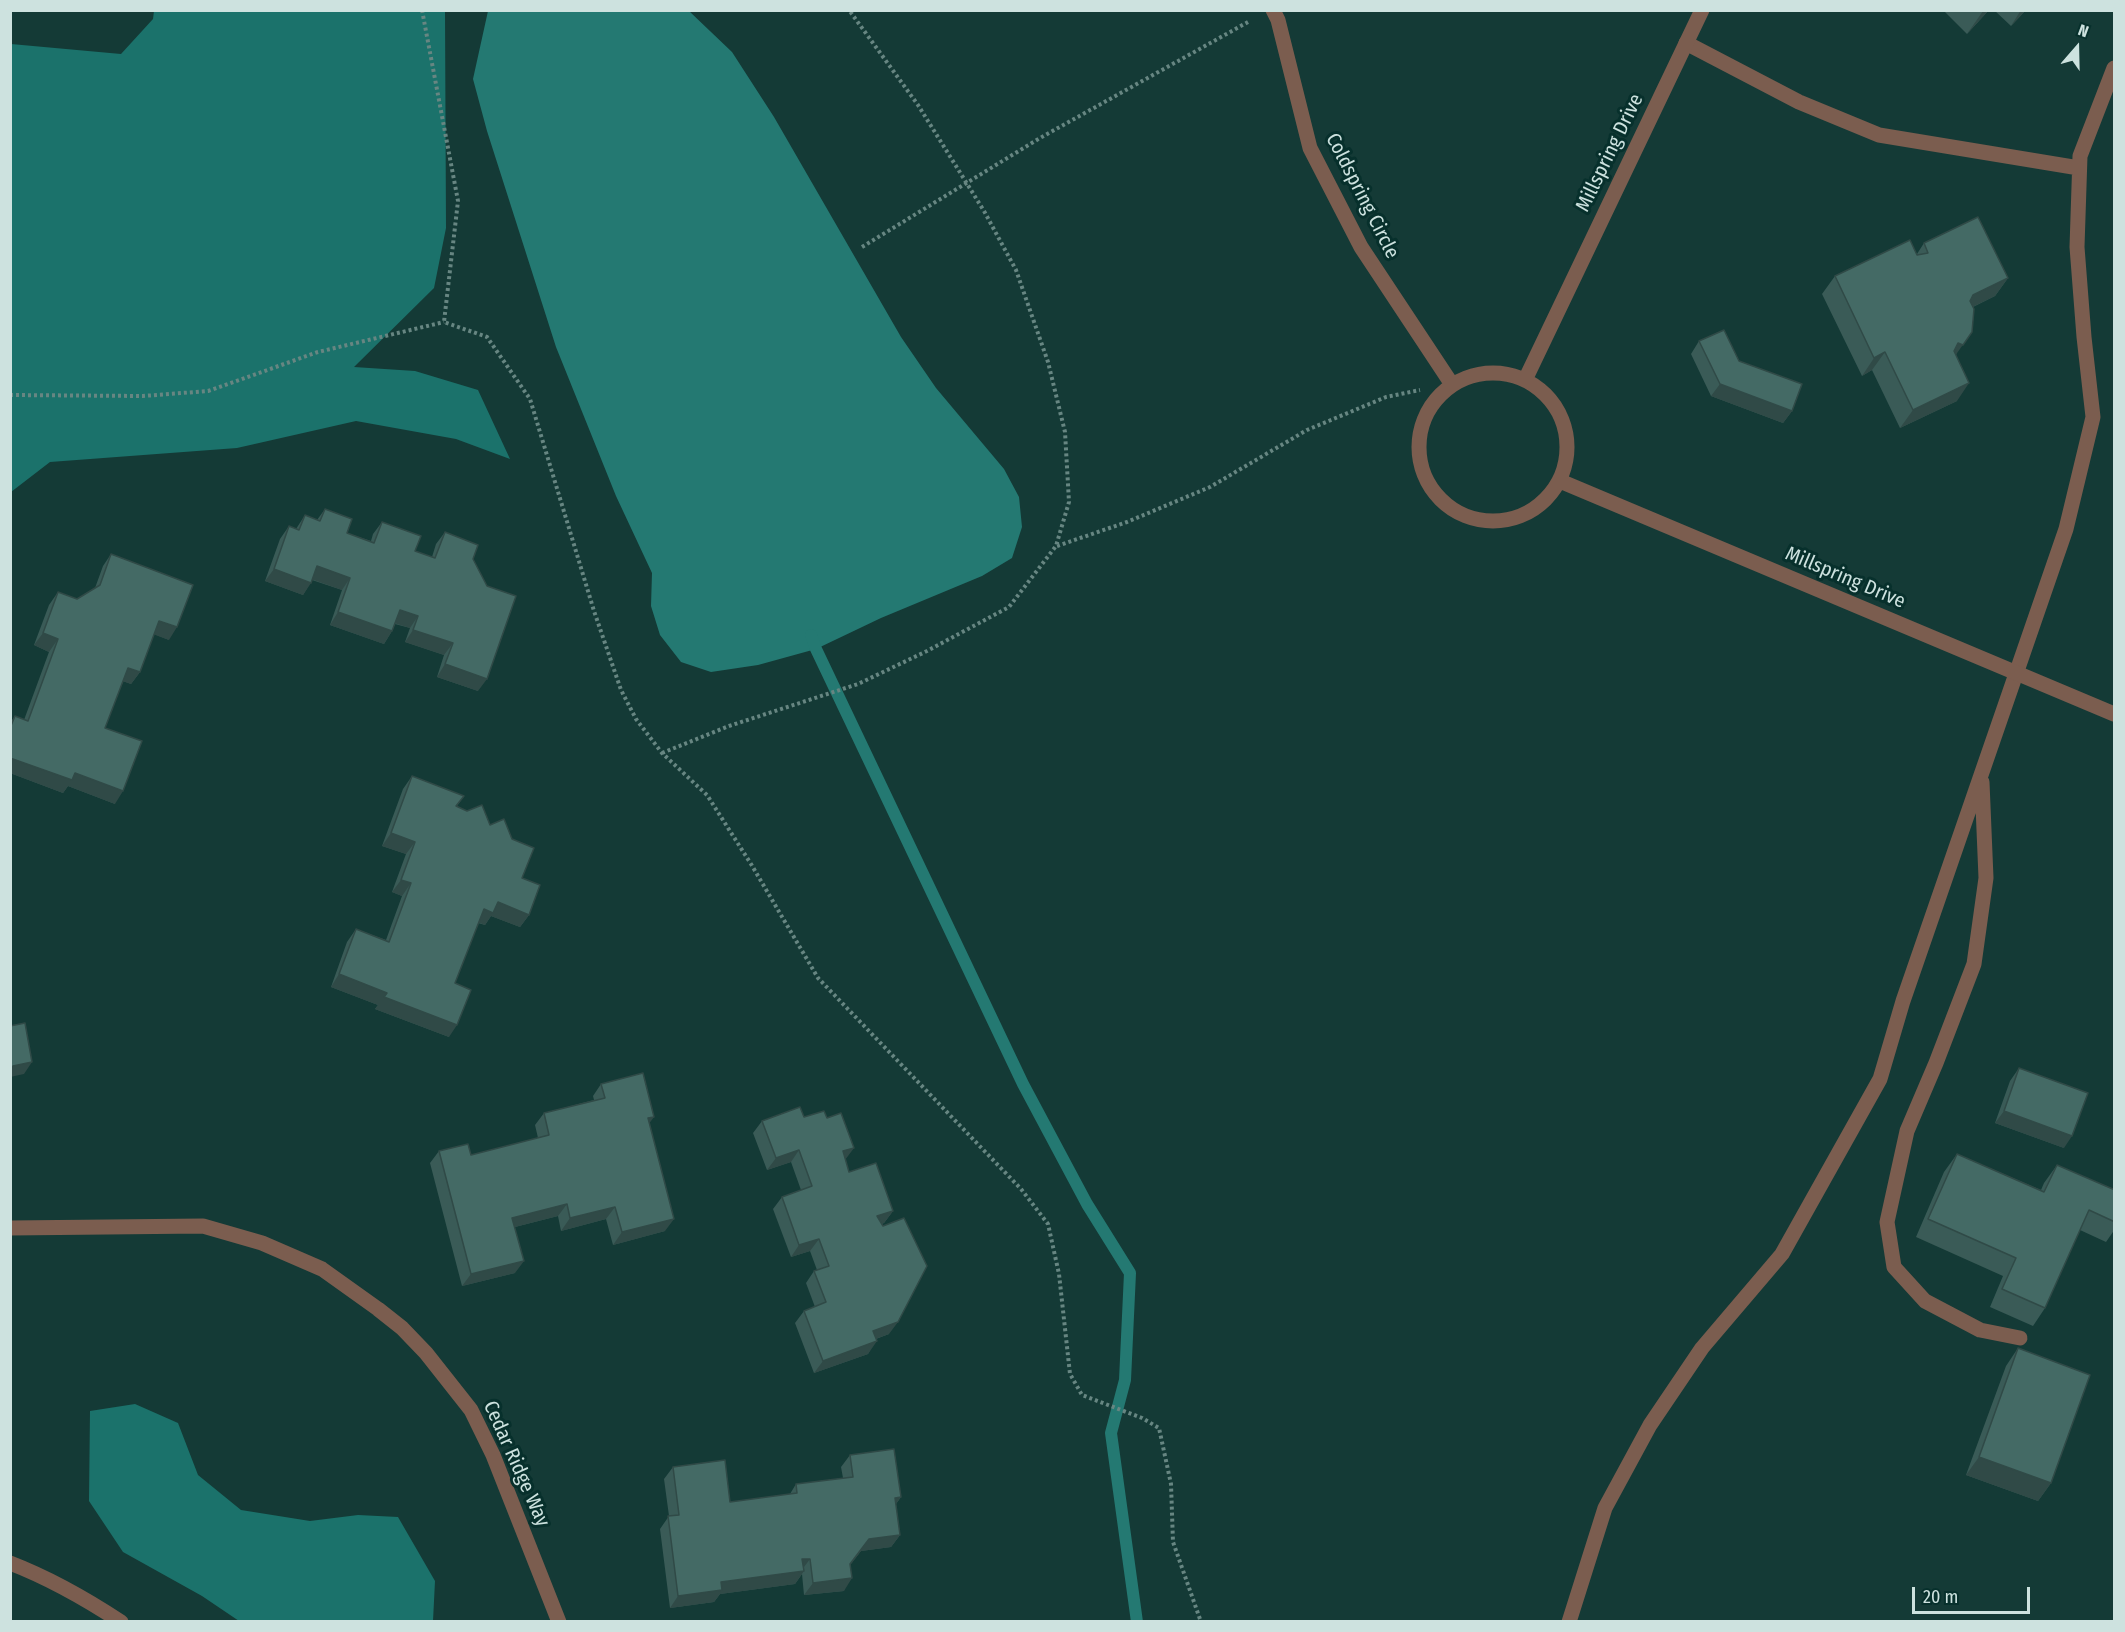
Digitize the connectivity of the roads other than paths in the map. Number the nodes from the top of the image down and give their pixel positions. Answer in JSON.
{"nodes":[{"id":1,"x":1273,"y":10,"type":"edge"},
{"id":2,"x":1702,"y":10,"type":"edge"},
{"id":3,"x":1686,"y":43,"type":"junction"},
{"id":4,"x":2115,"y":68,"type":"edge"},
{"id":5,"x":2079,"y":168,"type":"junction"},
{"id":6,"x":1525,"y":380,"type":"junction"},
{"id":7,"x":1450,"y":383,"type":"junction"},
{"id":8,"x":1560,"y":481,"type":"junction"},
{"id":9,"x":2016,"y":672,"type":"junction"},
{"id":10,"x":2115,"y":714,"type":"edge"},
{"id":11,"x":1981,"y":773,"type":"junction"},
{"id":12,"x":10,"y":1228,"type":"edge"},
{"id":13,"x":2020,"y":1338,"type":"dead end"},
{"id":14,"x":10,"y":1563,"type":"edge"},
{"id":15,"x":121,"y":1622,"type":"edge"},
{"id":16,"x":559,"y":1622,"type":"edge"},
{"id":17,"x":1569,"y":1622,"type":"edge"}],
"edges":[{"from":1,"to":7,"type":"street","name":"Coldspring Circle"},
{"from":2,"to":3,"type":"street","name":"Millspring Drive"},
{"from":3,"to":5,"type":"street"},
{"from":3,"to":6,"type":"street","name":"Millspring Drive"},
{"from":4,"to":5,"type":"street"},
{"from":5,"to":9,"type":"street"},
{"from":6,"to":7,"type":"street"},
{"from":6,"to":8,"type":"street"},
{"from":7,"to":8,"type":"street"},
{"from":8,"to":9,"type":"street","name":"Millspring Drive"},
{"from":9,"to":10,"type":"street","name":"Millspring Drive"},
{"from":9,"to":11,"type":"street"},
{"from":11,"to":13,"type":"street"},
{"from":11,"to":17,"type":"street"},
{"from":12,"to":16,"type":"street","name":"Cedar Ridge Way"},
{"from":14,"to":15,"type":"street"}]}
